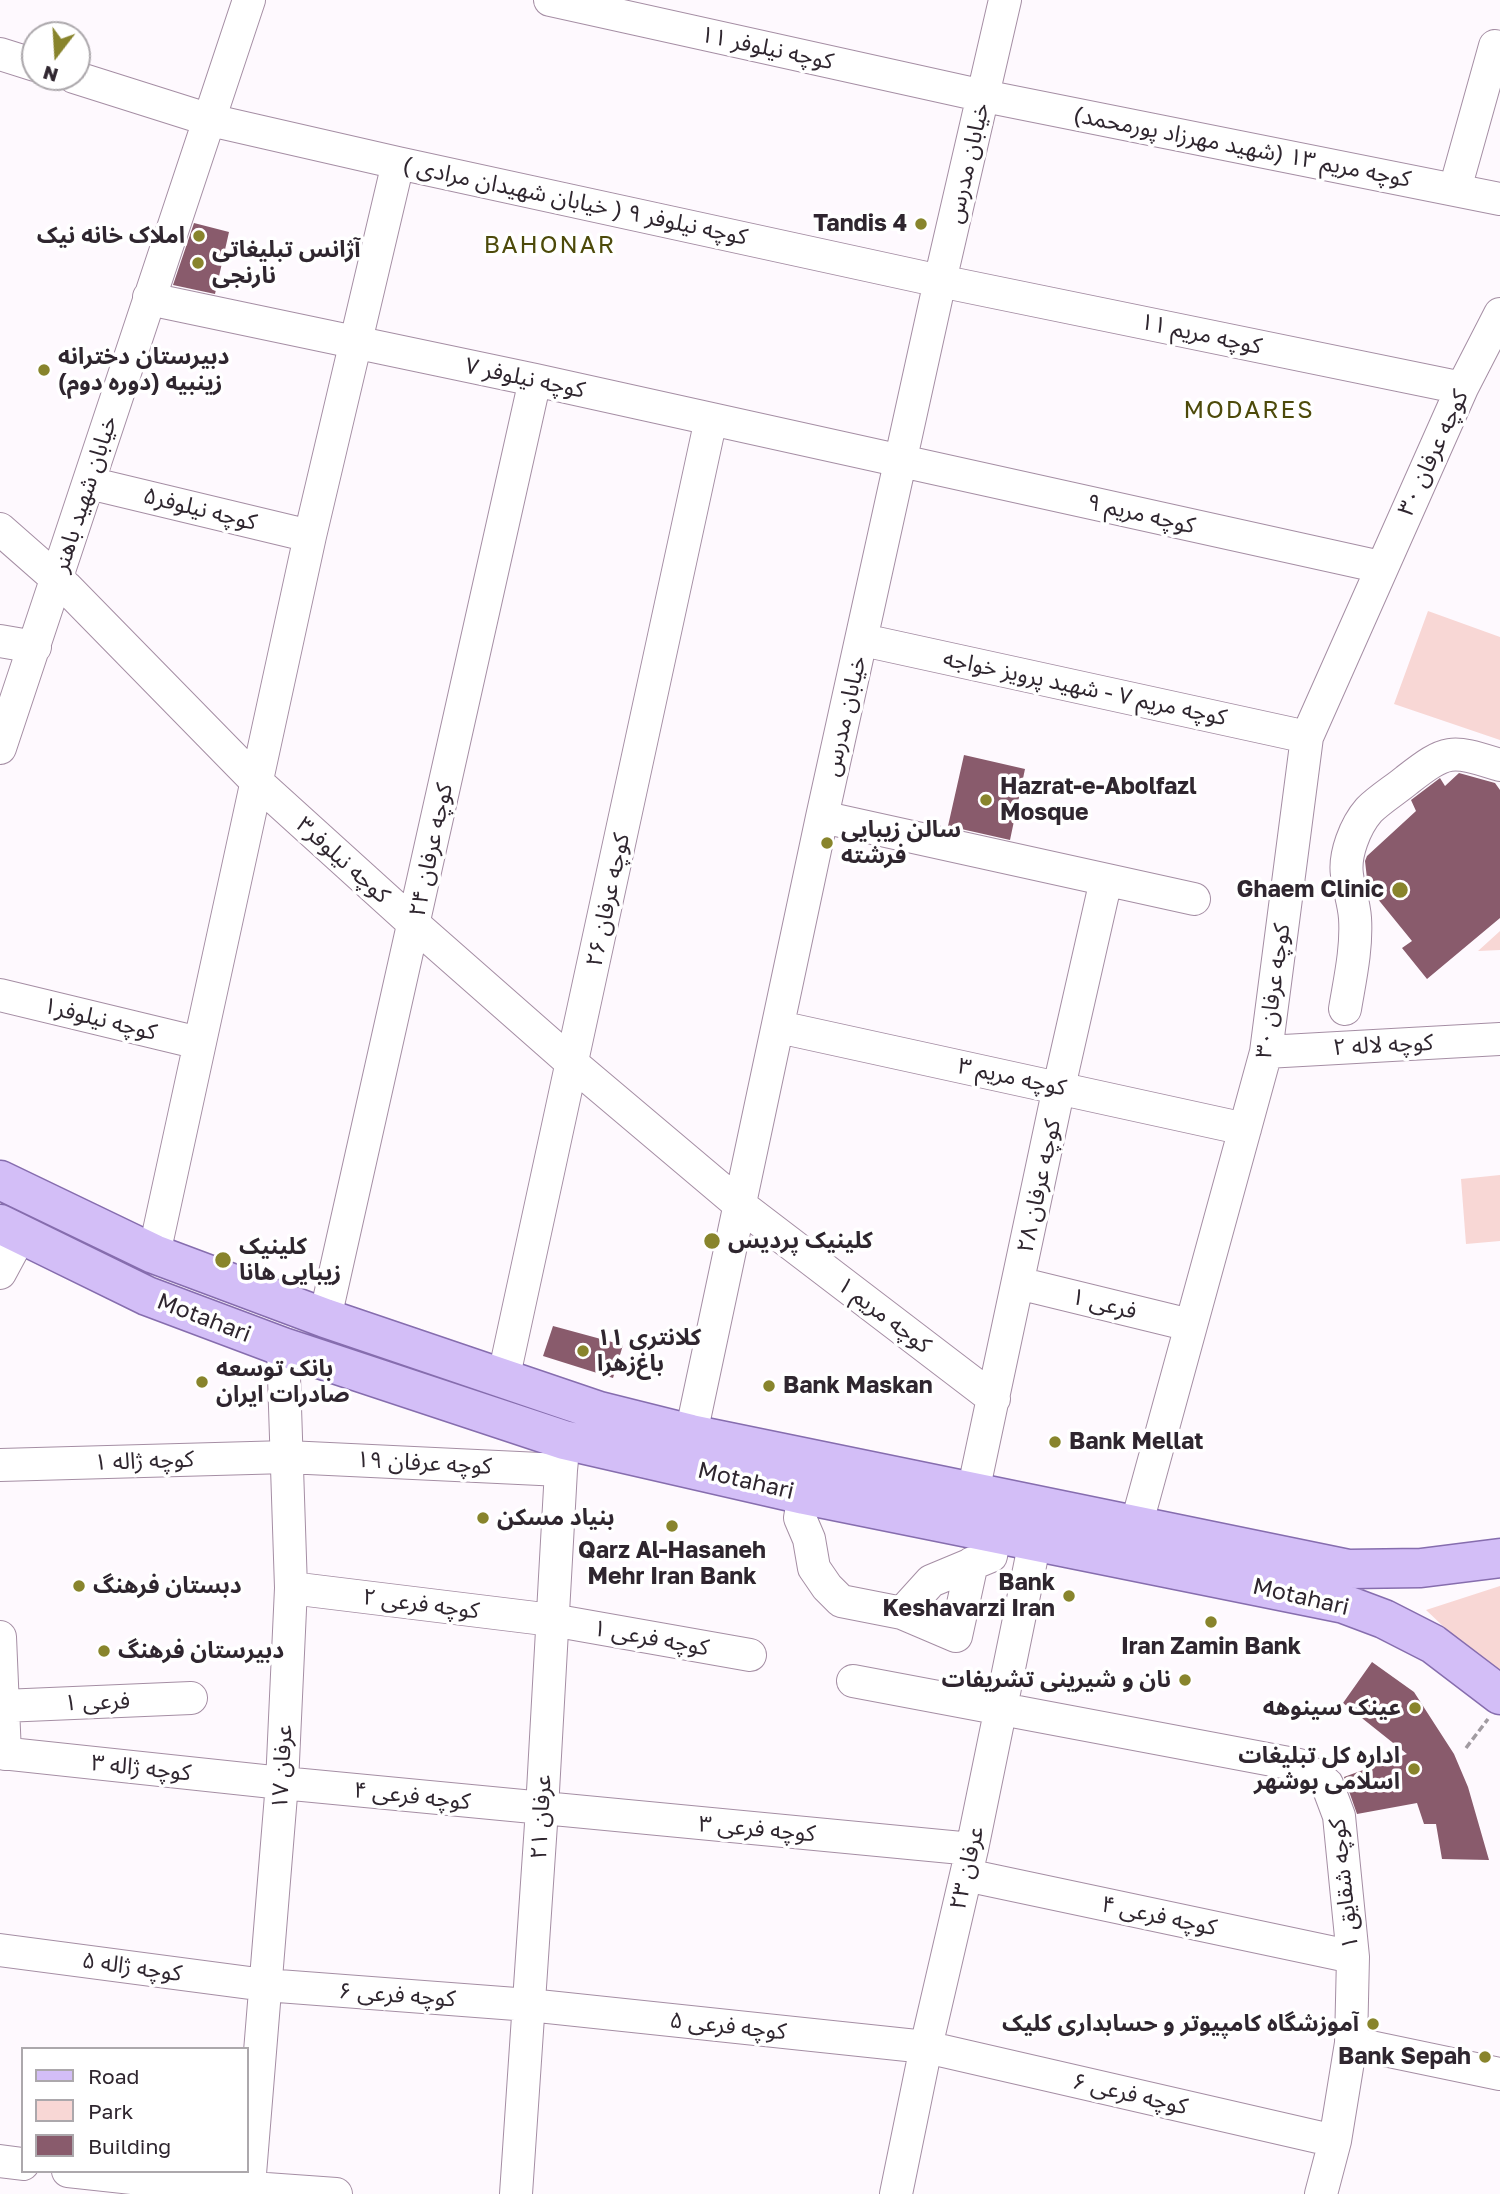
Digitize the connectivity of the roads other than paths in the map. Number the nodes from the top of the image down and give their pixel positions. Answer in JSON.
{"nodes":[{"id":1,"x":249,"y":0,"type":"edge"},
{"id":2,"x":550,"y":0,"type":"edge"},
{"id":3,"x":1005,"y":0,"type":"edge"},
{"id":4,"x":1495,"y":46,"type":"dead end"},
{"id":5,"x":0,"y":54,"type":"edge"},
{"id":6,"x":21,"y":61,"type":"edge"},
{"id":7,"x":91,"y":82,"type":"edge"},
{"id":8,"x":984,"y":96,"type":"junction"},
{"id":9,"x":210,"y":120,"type":"junction"},
{"id":10,"x":398,"y":163,"type":"junction"},
{"id":11,"x":1455,"y":189,"type":"junction"},
{"id":12,"x":1500,"y":199,"type":"edge"},
{"id":13,"x":940,"y":281,"type":"junction"},
{"id":14,"x":149,"y":297,"type":"junction"},
{"id":15,"x":1500,"y":314,"type":"edge"},
{"id":16,"x":355,"y":342,"type":"junction"},
{"id":17,"x":535,"y":380,"type":"junction"},
{"id":18,"x":1462,"y":388,"type":"junction"},
{"id":19,"x":711,"y":419,"type":"junction"},
{"id":20,"x":901,"y":460,"type":"junction"},
{"id":21,"x":89,"y":483,"type":"junction"},
{"id":22,"x":0,"y":529,"type":"edge"},
{"id":23,"x":310,"y":536,"type":"junction"},
{"id":24,"x":1381,"y":567,"type":"junction"},
{"id":25,"x":58,"y":579,"type":"junction"},
{"id":26,"x":863,"y":640,"type":"junction"},
{"id":27,"x":0,"y":641,"type":"edge"},
{"id":28,"x":35,"y":647,"type":"junction"},
{"id":29,"x":1307,"y":737,"type":"junction"},
{"id":30,"x":0,"y":748,"type":"edge"},
{"id":31,"x":1497,"y":769,"type":"edge"},
{"id":32,"x":256,"y":781,"type":"junction"},
{"id":33,"x":822,"y":817,"type":"junction"},
{"id":34,"x":1106,"y":880,"type":"junction"},
{"id":35,"x":1194,"y":899,"type":"dead end"},
{"id":36,"x":415,"y":925,"type":"junction"},
{"id":37,"x":0,"y":995,"type":"edge"},
{"id":38,"x":1345,"y":1009,"type":"dead end"},
{"id":39,"x":779,"y":1027,"type":"junction"},
{"id":40,"x":1500,"y":1038,"type":"edge"},
{"id":41,"x":199,"y":1043,"type":"junction"},
{"id":42,"x":1266,"y":1052,"type":"junction"},
{"id":43,"x":573,"y":1064,"type":"junction"},
{"id":44,"x":1059,"y":1087,"type":"junction"},
{"id":45,"x":1245,"y":1129,"type":"junction"},
{"id":46,"x":0,"y":1180,"type":"edge"},
{"id":47,"x":740,"y":1205,"type":"junction"},
{"id":48,"x":11,"y":1229,"type":"edge"},
{"id":49,"x":154,"y":1254,"type":"junction"},
{"id":50,"x":0,"y":1273,"type":"edge"},
{"id":51,"x":1018,"y":1283,"type":"junction"},
{"id":52,"x":325,"y":1318,"type":"junction"},
{"id":53,"x":1190,"y":1325,"type":"junction"},
{"id":54,"x":282,"y":1347,"type":"junction"},
{"id":55,"x":503,"y":1380,"type":"junction"},
{"id":56,"x":994,"y":1399,"type":"junction"},
{"id":57,"x":691,"y":1434,"type":"junction"},
{"id":58,"x":562,"y":1455,"type":"junction"},
{"id":59,"x":287,"y":1457,"type":"junction"},
{"id":60,"x":0,"y":1465,"type":"edge"},
{"id":61,"x":973,"y":1492,"type":"junction"},
{"id":62,"x":804,"y":1495,"type":"junction"},
{"id":63,"x":1136,"y":1526,"type":"junction"},
{"id":64,"x":1035,"y":1541,"type":"junction"},
{"id":65,"x":984,"y":1548,"type":"junction"},
{"id":66,"x":1500,"y":1558,"type":"edge"},
{"id":67,"x":1396,"y":1568,"type":"junction"},
{"id":68,"x":291,"y":1588,"type":"junction"},
{"id":69,"x":902,"y":1613,"type":"junction"},
{"id":70,"x":1384,"y":1619,"type":"junction"},
{"id":71,"x":552,"y":1620,"type":"junction"},
{"id":72,"x":0,"y":1637,"type":"edge"},
{"id":73,"x":750,"y":1655,"type":"dead end"},
{"id":74,"x":853,"y":1681,"type":"dead end"},
{"id":75,"x":191,"y":1698,"type":"dead end"},
{"id":76,"x":1497,"y":1704,"type":"edge"},
{"id":77,"x":3,"y":1706,"type":"junction"},
{"id":78,"x":1000,"y":1708,"type":"junction"},
{"id":79,"x":3,"y":1753,"type":"edge"},
{"id":80,"x":282,"y":1783,"type":"junction"},
{"id":81,"x":542,"y":1809,"type":"junction"},
{"id":82,"x":969,"y":1862,"type":"junction"},
{"id":83,"x":0,"y":1950,"type":"edge"},
{"id":84,"x":1353,"y":1957,"type":"junction"},
{"id":85,"x":265,"y":1985,"type":"junction"},
{"id":86,"x":529,"y":2005,"type":"junction"},
{"id":87,"x":1351,"y":2043,"type":"junction"},
{"id":88,"x":926,"y":2047,"type":"junction"},
{"id":89,"x":1500,"y":2074,"type":"edge"},
{"id":90,"x":1335,"y":2141,"type":"junction"},
{"id":91,"x":0,"y":2161,"type":"edge"},
{"id":92,"x":21,"y":2164,"type":"edge"},
{"id":93,"x":62,"y":2173,"type":"edge"},
{"id":94,"x":80,"y":2173,"type":"edge"},
{"id":95,"x":249,"y":2186,"type":"junction"},
{"id":96,"x":169,"y":2188,"type":"edge"},
{"id":97,"x":56,"y":2194,"type":"edge"},
{"id":98,"x":336,"y":2194,"type":"edge"},
{"id":99,"x":516,"y":2194,"type":"edge"},
{"id":100,"x":896,"y":2194,"type":"edge"},
{"id":101,"x":1321,"y":2194,"type":"edge"}],
"edges":[{"from":1,"to":9,"type":"street","name":"خیابان شهید باهنر"},
{"from":2,"to":8,"type":"street","name":"کوچه نیلوفر ۱۱"},
{"from":3,"to":8,"type":"street","name":"خیابان مدرس"},
{"from":4,"to":11,"type":"street"},
{"from":5,"to":6,"type":"street"},
{"from":7,"to":9,"type":"street","name":"کوچه نیلوفر ۹ ( خیابان شهیدان مرادی )"},
{"from":8,"to":11,"type":"street","name":"کوچه مریم ۱۳ (شهید مهرزاد پورمحمد)"},
{"from":8,"to":13,"type":"street","name":"خیابان مدرس"},
{"from":9,"to":10,"type":"street","name":"کوچه نیلوفر ۹ ( خیابان شهیدان مرادی )"},
{"from":9,"to":14,"type":"street","name":"خیابان شهید باهنر"},
{"from":10,"to":13,"type":"street","name":"کوچه نیلوفر ۹ ( خیابان شهیدان مرادی )"},
{"from":10,"to":16,"type":"street"},
{"from":11,"to":12,"type":"street","name":"کوچه مریم ۱۳ (شهید مهرزاد پورمحمد)"},
{"from":13,"to":18,"type":"street","name":"کوچه مریم ۱۱"},
{"from":13,"to":20,"type":"street","name":"خیابان مدرس"},
{"from":14,"to":16,"type":"street","name":"کوچه نیلوفر ۷"},
{"from":14,"to":21,"type":"street","name":"خیابان شهید باهنر"},
{"from":15,"to":18,"type":"street","name":"کوچه عرفان ۳۰"},
{"from":16,"to":17,"type":"street","name":"کوچه نیلوفر ۷"},
{"from":16,"to":23,"type":"street"},
{"from":17,"to":19,"type":"street","name":"کوچه نیلوفر ۷"},
{"from":17,"to":36,"type":"street","name":"کوچه عرفان ۲۴"},
{"from":18,"to":24,"type":"street","name":"کوچه عرفان ۳۰"},
{"from":19,"to":20,"type":"street","name":"کوچه نیلوفر ۷"},
{"from":19,"to":43,"type":"street","name":"کوچه عرفان ۲۶"},
{"from":20,"to":24,"type":"street","name":"کوچه مریم ۹"},
{"from":20,"to":26,"type":"street","name":"خیابان مدرس"},
{"from":21,"to":23,"type":"street","name":"کوچه نیلوفر۵"},
{"from":21,"to":25,"type":"street","name":"خیابان شهید باهنر"},
{"from":22,"to":25,"type":"street","name":"کوچه نیلوفر۳"},
{"from":23,"to":32,"type":"street"},
{"from":24,"to":29,"type":"street","name":"کوچه عرفان ۳۰"},
{"from":25,"to":28,"type":"street","name":"خیابان شهید باهنر"},
{"from":25,"to":32,"type":"street","name":"کوچه نیلوفر۳"},
{"from":26,"to":29,"type":"street","name":"کوچه مریم ۷ - شهید پرویز خواجه"},
{"from":26,"to":33,"type":"street","name":"خیابان مدرس"},
{"from":27,"to":28,"type":"street"},
{"from":28,"to":30,"type":"street","name":"خیابان شهید باهنر"},
{"from":29,"to":42,"type":"street","name":"کوچه عرفان ۳۰"},
{"from":31,"to":38,"type":"street"},
{"from":32,"to":36,"type":"street","name":"کوچه نیلوفر۳"},
{"from":32,"to":41,"type":"street"},
{"from":33,"to":34,"type":"street"},
{"from":33,"to":39,"type":"street","name":"خیابان مدرس"},
{"from":34,"to":35,"type":"street"},
{"from":34,"to":44,"type":"street","name":"کوچه عرفان ۲۸"},
{"from":36,"to":43,"type":"street","name":"کوچه نیلوفر۳"},
{"from":36,"to":52,"type":"street","name":"کوچه عرفان ۲۴"},
{"from":37,"to":41,"type":"street","name":"کوچه نیلوفر۱"},
{"from":39,"to":44,"type":"street","name":"کوچه مریم ۳"},
{"from":39,"to":47,"type":"street","name":"خیابان مدرس"},
{"from":40,"to":42,"type":"street","name":"کوچه لاله ۲"},
{"from":41,"to":49,"type":"street"},
{"from":42,"to":45,"type":"street","name":"کوچه عرفان ۳۰"},
{"from":43,"to":47,"type":"street","name":"کوچه نیلوفر۳"},
{"from":43,"to":55,"type":"street","name":"کوچه عرفان ۲۶"},
{"from":44,"to":45,"type":"street","name":"کوچه مریم ۳"},
{"from":44,"to":51,"type":"street","name":"کوچه عرفان ۲۸"},
{"from":45,"to":53,"type":"street","name":"کوچه عرفان ۳۰"},
{"from":46,"to":49,"type":"main road","name":"Motahari"},
{"from":47,"to":56,"type":"street","name":"کوچه مریم ۱"},
{"from":47,"to":57,"type":"street","name":"خیابان مدرس"},
{"from":48,"to":50,"type":"street"},
{"from":48,"to":54,"type":"main road","name":"Motahari"},
{"from":49,"to":52,"type":"main road","name":"Motahari"},
{"from":51,"to":53,"type":"street","name":"فرعی ۱"},
{"from":51,"to":56,"type":"street","name":"کوچه عرفان ۲۸"},
{"from":52,"to":55,"type":"main road","name":"Motahari"},
{"from":53,"to":63,"type":"street","name":"کوچه عرفان ۳۰"},
{"from":54,"to":58,"type":"main road","name":"Motahari"},
{"from":54,"to":59,"type":"street","name":"عرفان ۱۷"},
{"from":55,"to":57,"type":"main road","name":"Motahari"},
{"from":56,"to":61,"type":"street","name":"کوچه عرفان ۲۸"},
{"from":57,"to":61,"type":"main road","name":"Motahari"},
{"from":58,"to":59,"type":"street","name":"کوچه عرفان ۱۹"},
{"from":58,"to":62,"type":"main road","name":"Motahari"},
{"from":58,"to":71,"type":"street","name":"عرفان ۲۱"},
{"from":59,"to":60,"type":"street","name":"کوچه ژاله ۱"},
{"from":59,"to":68,"type":"street","name":"عرفان ۱۷"},
{"from":61,"to":63,"type":"main road","name":"Motahari"},
{"from":62,"to":65,"type":"main road","name":"Motahari"},
{"from":62,"to":69,"type":"street"},
{"from":63,"to":67,"type":"main road","name":"Motahari"},
{"from":64,"to":65,"type":"main road","name":"Motahari"},
{"from":64,"to":70,"type":"main road","name":"Motahari"},
{"from":64,"to":78,"type":"street","name":"عرفان ۲۳"},
{"from":65,"to":69,"type":"street"},
{"from":65,"to":69,"type":"street"},
{"from":66,"to":67,"type":"main road","name":"Motahari"},
{"from":67,"to":70,"type":"main road"},
{"from":68,"to":71,"type":"street","name":"کوچه فرعی ۲"},
{"from":68,"to":80,"type":"street","name":"عرفان ۱۷"},
{"from":70,"to":76,"type":"main road","name":"Motahari"},
{"from":71,"to":73,"type":"street","name":"کوچه فرعی ۱"},
{"from":71,"to":81,"type":"street","name":"عرفان ۲۱"},
{"from":72,"to":77,"type":"street"},
{"from":74,"to":78,"type":"street"},
{"from":75,"to":77,"type":"street","name":"فرعی ۱"},
{"from":77,"to":79,"type":"street"},
{"from":78,"to":82,"type":"street","name":"عرفان ۲۳"},
{"from":78,"to":84,"type":"street","name":"کوچه شقایق ۱"},
{"from":79,"to":80,"type":"street","name":"کوچه ژاله ۳"},
{"from":80,"to":81,"type":"street","name":"کوچه فرعی ۴"},
{"from":80,"to":85,"type":"street","name":"عرفان ۱۷"},
{"from":81,"to":82,"type":"street","name":"کوچه فرعی ۳"},
{"from":81,"to":86,"type":"street","name":"عرفان ۲۱"},
{"from":82,"to":84,"type":"street","name":"کوچه فرعی ۴"},
{"from":82,"to":88,"type":"street","name":"عرفان ۲۳"},
{"from":83,"to":85,"type":"street","name":"کوچه ژاله ۵"},
{"from":84,"to":87,"type":"street","name":"کوچه شقایق ۱"},
{"from":85,"to":86,"type":"street","name":"کوچه فرعی ۶"},
{"from":85,"to":95,"type":"street","name":"عرفان ۱۷"},
{"from":86,"to":88,"type":"street","name":"کوچه فرعی ۵"},
{"from":86,"to":99,"type":"street","name":"عرفان ۲۱"},
{"from":87,"to":89,"type":"street"},
{"from":87,"to":90,"type":"street","name":"کوچه شقایق ۱"},
{"from":88,"to":90,"type":"street","name":"کوچه فرعی ۶"},
{"from":88,"to":100,"type":"street","name":"عرفان ۲۳"},
{"from":90,"to":101,"type":"street","name":"کوچه شقایق ۱"},
{"from":91,"to":92,"type":"street"},
{"from":93,"to":97,"type":"street"},
{"from":94,"to":96,"type":"street"},
{"from":95,"to":96,"type":"street"},
{"from":95,"to":98,"type":"street"}]}
